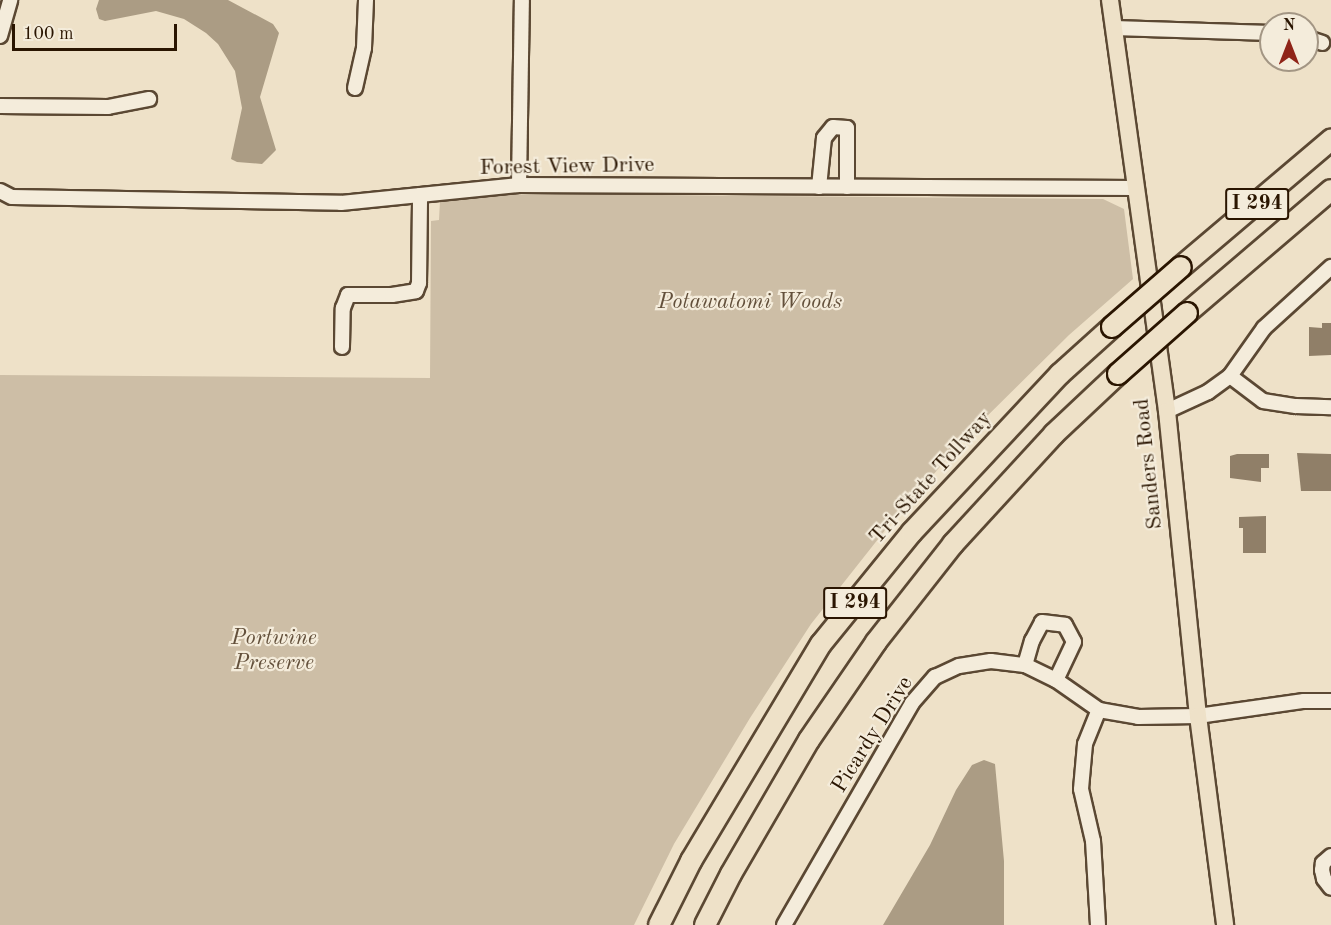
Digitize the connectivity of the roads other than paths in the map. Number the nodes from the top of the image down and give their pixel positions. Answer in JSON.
{"nodes":[{"id":1,"x":10,"y":0,"type":"edge"},
{"id":2,"x":366,"y":0,"type":"edge"},
{"id":3,"x":522,"y":0,"type":"edge"},
{"id":4,"x":1110,"y":0,"type":"edge"},
{"id":5,"x":1114,"y":28,"type":"junction"},
{"id":6,"x":1259,"y":33,"type":"edge"},
{"id":7,"x":0,"y":36,"type":"edge"},
{"id":8,"x":1319,"y":42,"type":"edge"},
{"id":9,"x":1322,"y":43,"type":"dead end"},
{"id":10,"x":355,"y":88,"type":"dead end"},
{"id":11,"x":149,"y":99,"type":"dead end"},
{"id":12,"x":0,"y":106,"type":"edge"},
{"id":13,"x":1331,"y":140,"type":"edge"},
{"id":14,"x":519,"y":185,"type":"junction"},
{"id":15,"x":819,"y":187,"type":"junction"},
{"id":16,"x":847,"y":187,"type":"junction"},
{"id":17,"x":1136,"y":188,"type":"junction"},
{"id":18,"x":1331,"y":190,"type":"edge"},
{"id":19,"x":0,"y":191,"type":"edge"},
{"id":20,"x":420,"y":195,"type":"junction"},
{"id":21,"x":1331,"y":267,"type":"edge"},
{"id":22,"x":342,"y":347,"type":"dead end"},
{"id":23,"x":1230,"y":376,"type":"junction"},
{"id":24,"x":1331,"y":406,"type":"edge"},
{"id":25,"x":1167,"y":411,"type":"junction"},
{"id":26,"x":1025,"y":664,"type":"junction"},
{"id":27,"x":1056,"y":680,"type":"junction"},
{"id":28,"x":1331,"y":701,"type":"edge"},
{"id":29,"x":1099,"y":710,"type":"junction"},
{"id":30,"x":1198,"y":716,"type":"junction"},
{"id":31,"x":1331,"y":856,"type":"edge"},
{"id":32,"x":1331,"y":888,"type":"edge"},
{"id":33,"x":659,"y":925,"type":"edge"},
{"id":34,"x":705,"y":925,"type":"edge"},
{"id":35,"x":784,"y":925,"type":"edge"},
{"id":36,"x":1098,"y":925,"type":"edge"},
{"id":37,"x":1225,"y":925,"type":"edge"}],
"edges":[{"from":1,"to":7,"type":"street"},
{"from":2,"to":10,"type":"street"},
{"from":3,"to":14,"type":"street"},
{"from":4,"to":5,"type":"main road","name":"Sanders Road"},
{"from":5,"to":6,"type":"street"},
{"from":5,"to":17,"type":"main road","name":"Sanders Road"},
{"from":8,"to":9,"type":"street"},
{"from":11,"to":12,"type":"street"},
{"from":13,"to":33,"type":"highway","name":"Tri-State Tollway","number":"I 294","bridge":true},
{"from":14,"to":15,"type":"street","name":"Forest View Drive"},
{"from":14,"to":20,"type":"street","name":"Forest View Drive"},
{"from":15,"to":16,"type":"street","name":"Forest View Drive"},
{"from":15,"to":16,"type":"street"},
{"from":16,"to":17,"type":"street","name":"Forest View Drive"},
{"from":17,"to":25,"type":"main road","name":"Sanders Road"},
{"from":18,"to":34,"type":"highway","number":"I 294","bridge":true},
{"from":19,"to":20,"type":"street","name":"Forest View Drive"},
{"from":20,"to":22,"type":"street"},
{"from":21,"to":23,"type":"street"},
{"from":23,"to":24,"type":"street"},
{"from":23,"to":25,"type":"street"},
{"from":25,"to":30,"type":"main road","name":"Sanders Road"},
{"from":26,"to":27,"type":"street","name":"Picardy Drive"},
{"from":26,"to":27,"type":"street"},
{"from":26,"to":35,"type":"street","name":"Picardy Drive"},
{"from":27,"to":29,"type":"street","name":"Picardy Drive"},
{"from":28,"to":30,"type":"street","name":"Picardy Drive"},
{"from":29,"to":30,"type":"street","name":"Picardy Drive"},
{"from":29,"to":36,"type":"street"},
{"from":30,"to":37,"type":"main road","name":"Sanders Road"},
{"from":31,"to":32,"type":"street"}]}
